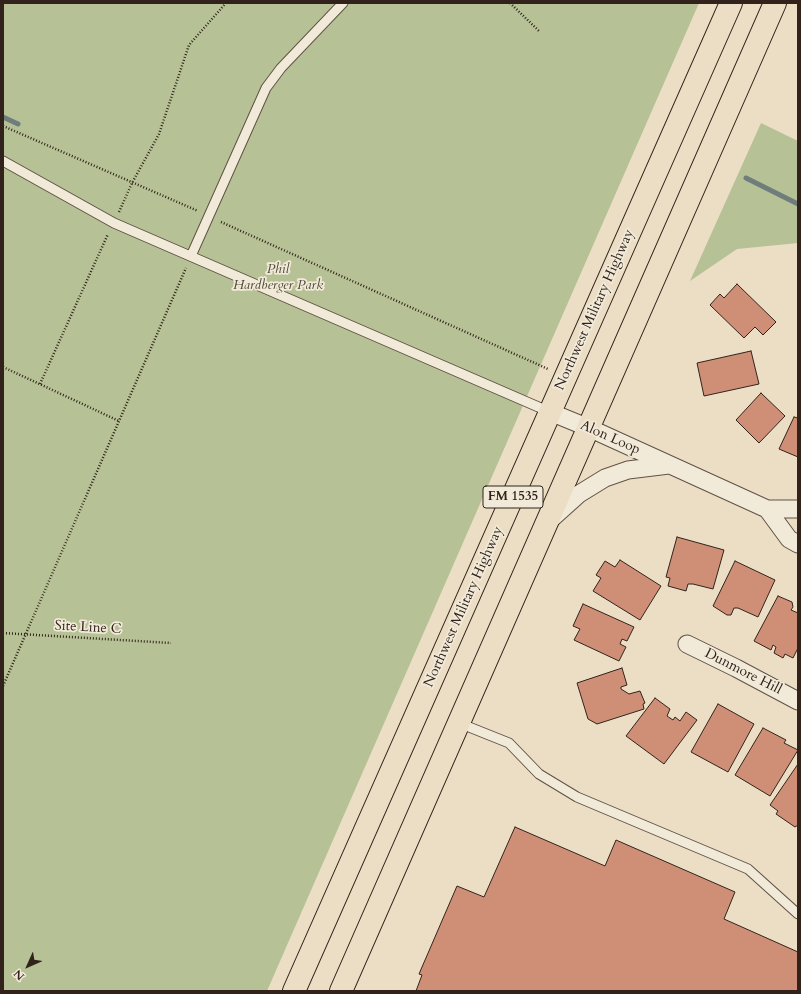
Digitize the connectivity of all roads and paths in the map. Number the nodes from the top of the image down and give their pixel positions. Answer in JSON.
{"nodes":[{"id":1,"x":226,"y":3,"type":"edge"},
{"id":2,"x":343,"y":3,"type":"edge"},
{"id":3,"x":510,"y":3,"type":"edge"},
{"id":4,"x":731,"y":3,"type":"edge"},
{"id":5,"x":775,"y":3,"type":"edge"},
{"id":6,"x":539,"y":31,"type":"dead end"},
{"id":7,"x":3,"y":126,"type":"edge"},
{"id":8,"x":3,"y":161,"type":"edge"},
{"id":9,"x":132,"y":183,"type":"junction"},
{"id":10,"x":210,"y":216,"type":"junction"},
{"id":11,"x":114,"y":223,"type":"junction"},
{"id":12,"x":191,"y":256,"type":"junction"},
{"id":13,"x":3,"y":368,"type":"edge"},
{"id":14,"x":550,"y":370,"type":"dead end"},
{"id":15,"x":40,"y":384,"type":"junction"},
{"id":16,"x":550,"y":412,"type":"junction"},
{"id":17,"x":119,"y":421,"type":"junction"},
{"id":18,"x":589,"y":428,"type":"junction"},
{"id":19,"x":669,"y":464,"type":"junction"},
{"id":20,"x":767,"y":509,"type":"junction"},
{"id":21,"x":798,"y":509,"type":"edge"},
{"id":22,"x":546,"y":524,"type":"junction"},
{"id":23,"x":798,"y":544,"type":"edge"},
{"id":24,"x":3,"y":633,"type":"edge"},
{"id":25,"x":26,"y":635,"type":"junction"},
{"id":26,"x":171,"y":643,"type":"dead end"},
{"id":27,"x":687,"y":644,"type":"dead end"},
{"id":28,"x":3,"y":686,"type":"edge"},
{"id":29,"x":798,"y":701,"type":"edge"},
{"id":30,"x":459,"y":723,"type":"junction"},
{"id":31,"x":798,"y":914,"type":"edge"},
{"id":32,"x":294,"y":991,"type":"edge"},
{"id":33,"x":341,"y":991,"type":"edge"}],
"edges":[{"from":1,"to":9,"type":"path"},
{"from":2,"to":10,"type":"lane"},
{"from":3,"to":6,"type":"path"},
{"from":4,"to":16,"type":"main road","name":"Northwest Military Highway","number":"FM 1535"},
{"from":5,"to":18,"type":"main road","number":"FM 1535"},
{"from":7,"to":9,"type":"path"},
{"from":8,"to":11,"type":"lane"},
{"from":9,"to":10,"type":"path"},
{"from":9,"to":11,"type":"path"},
{"from":10,"to":12,"type":"lane"},
{"from":10,"to":14,"type":"path"},
{"from":11,"to":12,"type":"lane"},
{"from":11,"to":15,"type":"path"},
{"from":12,"to":16,"type":"lane"},
{"from":12,"to":17,"type":"path"},
{"from":13,"to":15,"type":"path"},
{"from":15,"to":17,"type":"path"},
{"from":16,"to":18,"type":"street","name":"Alon Loop"},
{"from":16,"to":32,"type":"main road","name":"Northwest Military Highway","number":"FM 1535"},
{"from":17,"to":25,"type":"path"},
{"from":18,"to":19,"type":"street","name":"Alon Loop"},
{"from":18,"to":22,"type":"main road","number":"FM 1535"},
{"from":19,"to":20,"type":"street","name":"Alon Loop"},
{"from":19,"to":22,"type":"street","name":"Alon Loop"},
{"from":20,"to":21,"type":"street","name":"Alon Loop"},
{"from":20,"to":23,"type":"street","name":"Alon Loop"},
{"from":22,"to":30,"type":"main road","number":"FM 1535"},
{"from":24,"to":25,"type":"path","name":"Site Line C"},
{"from":25,"to":26,"type":"path","name":"Site Line C"},
{"from":25,"to":28,"type":"path"},
{"from":27,"to":29,"type":"street","name":"Dunmore Hill"},
{"from":30,"to":31,"type":"lane"},
{"from":30,"to":33,"type":"main road","number":"FM 1535"}]}
